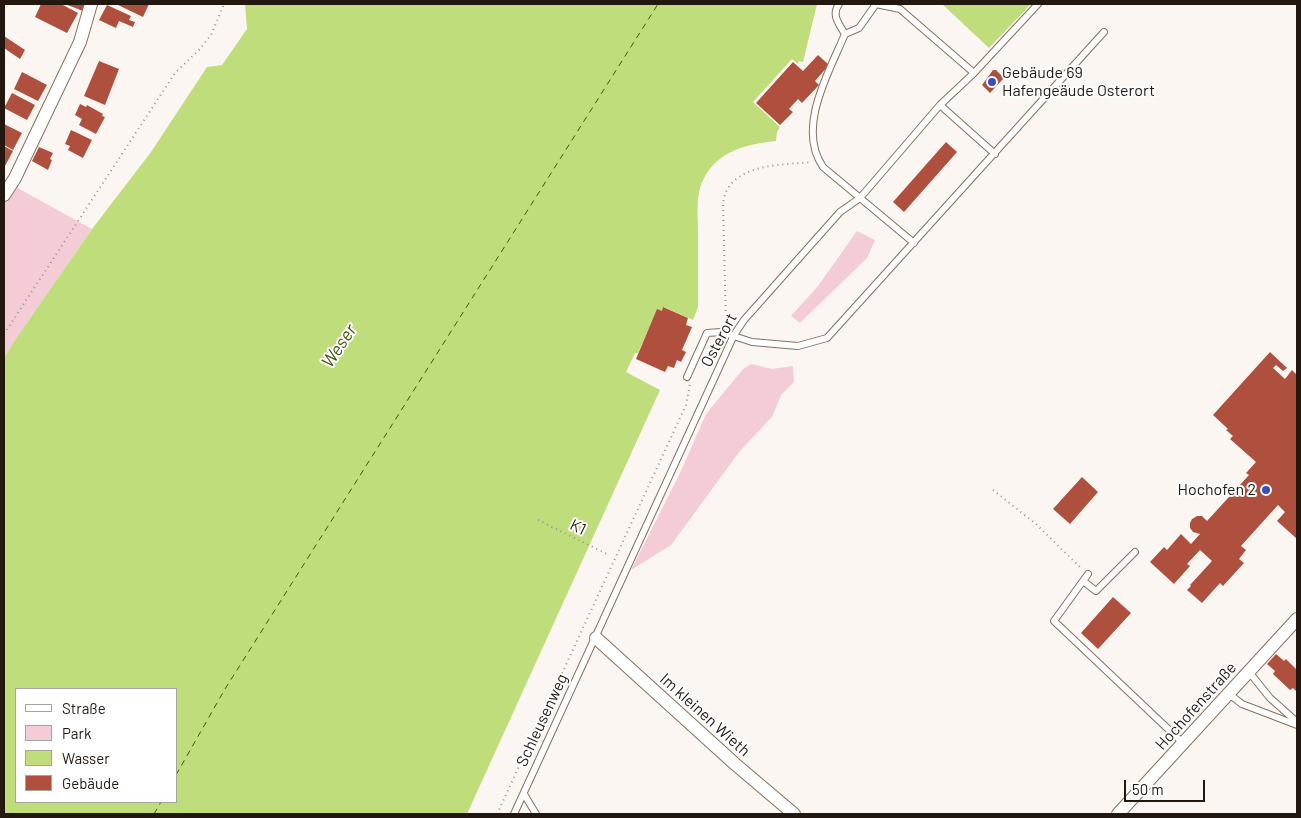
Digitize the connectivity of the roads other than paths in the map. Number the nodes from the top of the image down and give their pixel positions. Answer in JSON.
{"nodes":[{"id":1,"x":91,"y":4,"type":"edge"},
{"id":2,"x":839,"y":4,"type":"edge"},
{"id":3,"x":876,"y":4,"type":"edge"},
{"id":4,"x":1038,"y":4,"type":"edge"},
{"id":5,"x":1104,"y":32,"type":"dead end"},
{"id":6,"x":845,"y":34,"type":"junction"},
{"id":7,"x":974,"y":73,"type":"junction"},
{"id":8,"x":940,"y":105,"type":"junction"},
{"id":9,"x":995,"y":154,"type":"junction"},
{"id":10,"x":4,"y":196,"type":"edge"},
{"id":11,"x":860,"y":198,"type":"junction"},
{"id":12,"x":914,"y":243,"type":"junction"},
{"id":13,"x":734,"y":335,"type":"junction"},
{"id":14,"x":687,"y":377,"type":"road end"},
{"id":15,"x":1135,"y":552,"type":"dead end"},
{"id":16,"x":1088,"y":574,"type":"road end"},
{"id":17,"x":1082,"y":581,"type":"junction"},
{"id":18,"x":1297,"y":619,"type":"edge"},
{"id":19,"x":596,"y":638,"type":"junction"},
{"id":20,"x":1249,"y":672,"type":"junction"},
{"id":21,"x":1229,"y":694,"type":"junction"},
{"id":22,"x":1297,"y":723,"type":"edge"},
{"id":23,"x":1184,"y":744,"type":"junction"},
{"id":24,"x":524,"y":794,"type":"junction"},
{"id":25,"x":514,"y":814,"type":"edge"},
{"id":26,"x":536,"y":814,"type":"edge"},
{"id":27,"x":794,"y":814,"type":"edge"},
{"id":28,"x":1118,"y":814,"type":"edge"}],
"edges":[{"from":1,"to":10,"type":"street"},
{"from":2,"to":6,"type":"lane"},
{"from":3,"to":6,"type":"lane"},
{"from":3,"to":7,"type":"lane"},
{"from":4,"to":7,"type":"lane","name":"Osterort"},
{"from":5,"to":9,"type":"lane"},
{"from":6,"to":11,"type":"lane"},
{"from":7,"to":8,"type":"lane","name":"Osterort"},
{"from":8,"to":9,"type":"lane"},
{"from":8,"to":11,"type":"lane","name":"Osterort"},
{"from":9,"to":12,"type":"lane"},
{"from":11,"to":12,"type":"lane"},
{"from":11,"to":13,"type":"lane","name":"Osterort"},
{"from":12,"to":13,"type":"lane"},
{"from":13,"to":14,"type":"lane"},
{"from":13,"to":19,"type":"lane","name":"Osterort"},
{"from":15,"to":17,"type":"lane"},
{"from":16,"to":17,"type":"lane"},
{"from":17,"to":23,"type":"lane"},
{"from":18,"to":20,"type":"street","name":"Hochofenstraße"},
{"from":19,"to":24,"type":"lane","name":"Schleusenweg"},
{"from":19,"to":27,"type":"street","name":"Im kleinen Wieth"},
{"from":20,"to":21,"type":"street","name":"Hochofenstraße"},
{"from":20,"to":22,"type":"lane"},
{"from":21,"to":22,"type":"lane"},
{"from":21,"to":23,"type":"street","name":"Hochofenstraße"},
{"from":23,"to":28,"type":"street","name":"Hochofenstraße"},
{"from":24,"to":25,"type":"lane","name":"Schleusenweg"},
{"from":24,"to":26,"type":"lane"}]}
